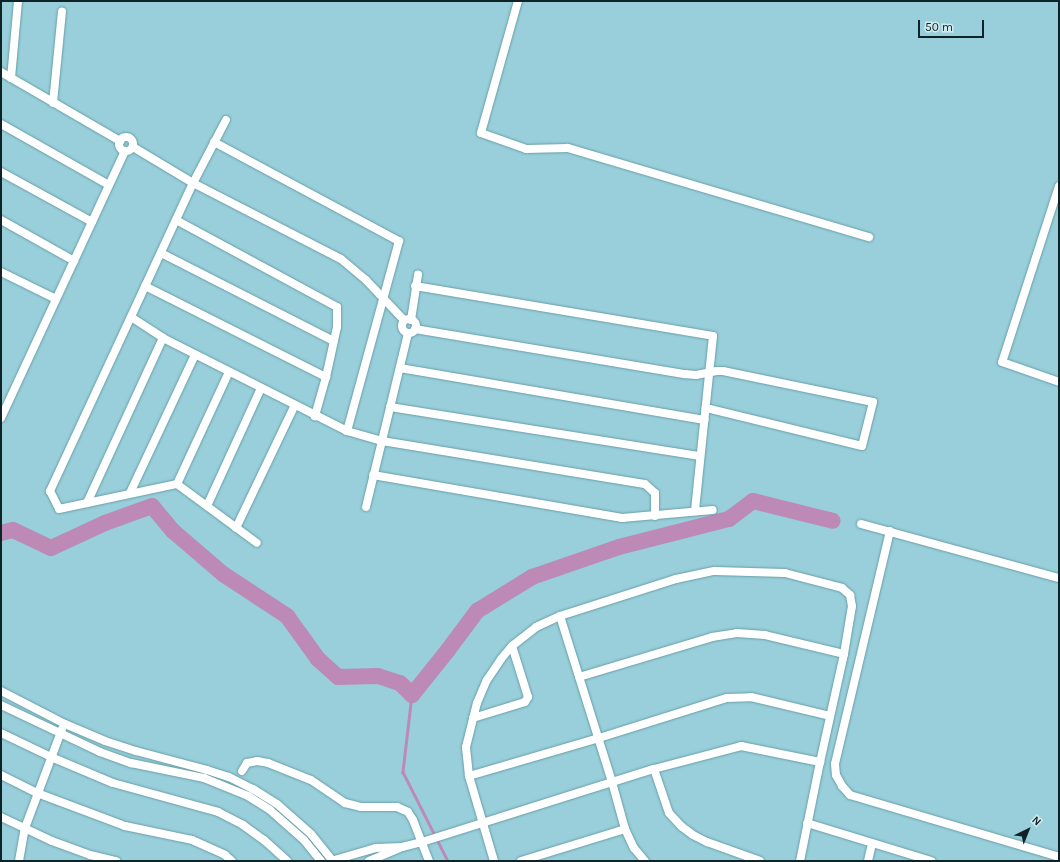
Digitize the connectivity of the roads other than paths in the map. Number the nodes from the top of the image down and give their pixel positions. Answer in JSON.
{"nodes":[{"id":1,"x":18,"y":1,"type":"edge"},
{"id":2,"x":518,"y":1,"type":"edge"},
{"id":3,"x":62,"y":11,"type":"dead end"},
{"id":4,"x":1,"y":72,"type":"edge"},
{"id":5,"x":11,"y":78,"type":"junction"},
{"id":6,"x":53,"y":103,"type":"junction"},
{"id":7,"x":226,"y":120,"type":"dead end"},
{"id":8,"x":1,"y":124,"type":"edge"},
{"id":9,"x":120,"y":141,"type":"junction"},
{"id":10,"x":214,"y":142,"type":"junction"},
{"id":11,"x":133,"y":147,"type":"junction"},
{"id":12,"x":124,"y":151,"type":"junction"},
{"id":13,"x":1,"y":172,"type":"edge"},
{"id":14,"x":193,"y":183,"type":"junction"},
{"id":15,"x":109,"y":185,"type":"junction"},
{"id":16,"x":1059,"y":186,"type":"edge"},
{"id":17,"x":1,"y":220,"type":"edge"},
{"id":18,"x":176,"y":220,"type":"junction"},
{"id":19,"x":92,"y":222,"type":"junction"},
{"id":20,"x":869,"y":237,"type":"dead end"},
{"id":21,"x":161,"y":252,"type":"junction"},
{"id":22,"x":74,"y":261,"type":"junction"},
{"id":23,"x":1,"y":272,"type":"edge"},
{"id":24,"x":418,"y":275,"type":"dead end"},
{"id":25,"x":145,"y":286,"type":"junction"},
{"id":26,"x":415,"y":286,"type":"junction"},
{"id":27,"x":384,"y":298,"type":"junction"},
{"id":28,"x":56,"y":299,"type":"junction"},
{"id":29,"x":131,"y":317,"type":"junction"},
{"id":30,"x":408,"y":320,"type":"junction"},
{"id":31,"x":412,"y":331,"type":"junction"},
{"id":32,"x":163,"y":338,"type":"junction"},
{"id":33,"x":334,"y":341,"type":"junction"},
{"id":34,"x":195,"y":354,"type":"junction"},
{"id":35,"x":400,"y":368,"type":"junction"},
{"id":36,"x":229,"y":372,"type":"junction"},
{"id":37,"x":709,"y":373,"type":"junction"},
{"id":38,"x":326,"y":377,"type":"junction"},
{"id":39,"x":1059,"y":382,"type":"edge"},
{"id":40,"x":261,"y":388,"type":"junction"},
{"id":41,"x":295,"y":405,"type":"junction"},
{"id":42,"x":390,"y":407,"type":"junction"},
{"id":43,"x":706,"y":408,"type":"junction"},
{"id":44,"x":315,"y":416,"type":"junction"},
{"id":45,"x":1,"y":418,"type":"edge"},
{"id":46,"x":705,"y":420,"type":"junction"},
{"id":47,"x":347,"y":431,"type":"junction"},
{"id":48,"x":382,"y":441,"type":"junction"},
{"id":49,"x":700,"y":456,"type":"junction"},
{"id":50,"x":373,"y":475,"type":"junction"},
{"id":51,"x":177,"y":484,"type":"junction"},
{"id":52,"x":130,"y":493,"type":"junction"},
{"id":53,"x":87,"y":503,"type":"junction"},
{"id":54,"x":207,"y":506,"type":"junction"},
{"id":55,"x":366,"y":507,"type":"dead end"},
{"id":56,"x":713,"y":510,"type":"dead end"},
{"id":57,"x":695,"y":511,"type":"junction"},
{"id":58,"x":655,"y":516,"type":"junction"},
{"id":59,"x":861,"y":524,"type":"dead end"},
{"id":60,"x":236,"y":528,"type":"junction"},
{"id":61,"x":890,"y":532,"type":"junction"},
{"id":62,"x":257,"y":543,"type":"dead end"},
{"id":63,"x":1059,"y":578,"type":"edge"},
{"id":64,"x":560,"y":616,"type":"junction"},
{"id":65,"x":512,"y":646,"type":"junction"},
{"id":66,"x":844,"y":654,"type":"junction"},
{"id":67,"x":579,"y":677,"type":"junction"},
{"id":68,"x":1,"y":692,"type":"edge"},
{"id":69,"x":1,"y":705,"type":"edge"},
{"id":70,"x":830,"y":716,"type":"junction"},
{"id":71,"x":472,"y":718,"type":"junction"},
{"id":72,"x":64,"y":724,"type":"junction"},
{"id":73,"x":1,"y":733,"type":"edge"},
{"id":74,"x":60,"y":734,"type":"junction"},
{"id":75,"x":599,"y":738,"type":"junction"},
{"id":76,"x":51,"y":757,"type":"junction"},
{"id":77,"x":820,"y":762,"type":"junction"},
{"id":78,"x":654,"y":769,"type":"junction"},
{"id":79,"x":242,"y":771,"type":"dead end"},
{"id":80,"x":1,"y":776,"type":"edge"},
{"id":81,"x":469,"y":776,"type":"junction"},
{"id":82,"x":612,"y":782,"type":"junction"},
{"id":83,"x":37,"y":793,"type":"junction"},
{"id":84,"x":1,"y":817,"type":"edge"},
{"id":85,"x":482,"y":824,"type":"junction"},
{"id":86,"x":808,"y":824,"type":"junction"},
{"id":87,"x":26,"y":828,"type":"junction"},
{"id":88,"x":625,"y":829,"type":"junction"},
{"id":89,"x":422,"y":842,"type":"junction"},
{"id":90,"x":872,"y":843,"type":"junction"},
{"id":91,"x":402,"y":847,"type":"junction"},
{"id":92,"x":366,"y":851,"type":"junction"},
{"id":93,"x":1059,"y":857,"type":"edge"},
{"id":94,"x":19,"y":861,"type":"edge"},
{"id":95,"x":116,"y":861,"type":"edge"},
{"id":96,"x":232,"y":861,"type":"edge"},
{"id":97,"x":287,"y":861,"type":"edge"},
{"id":98,"x":321,"y":861,"type":"edge"},
{"id":99,"x":332,"y":861,"type":"edge"},
{"id":100,"x":369,"y":861,"type":"edge"},
{"id":101,"x":429,"y":861,"type":"edge"},
{"id":102,"x":494,"y":861,"type":"edge"},
{"id":103,"x":521,"y":861,"type":"edge"},
{"id":104,"x":645,"y":861,"type":"edge"},
{"id":105,"x":760,"y":861,"type":"edge"},
{"id":106,"x":800,"y":861,"type":"edge"},
{"id":107,"x":868,"y":861,"type":"edge"},
{"id":108,"x":932,"y":861,"type":"edge"}],
"edges":[{"from":1,"to":5,"type":"street"},
{"from":2,"to":20,"type":"street"},
{"from":3,"to":6,"type":"street"},
{"from":4,"to":5,"type":"street"},
{"from":5,"to":6,"type":"street"},
{"from":6,"to":9,"type":"street"},
{"from":7,"to":10,"type":"street"},
{"from":8,"to":15,"type":"street"},
{"from":9,"to":11,"type":"street"},
{"from":9,"to":12,"type":"street"},
{"from":10,"to":14,"type":"street"},
{"from":10,"to":27,"type":"street"},
{"from":11,"to":12,"type":"street"},
{"from":11,"to":14,"type":"street"},
{"from":12,"to":15,"type":"street"},
{"from":13,"to":19,"type":"street"},
{"from":14,"to":18,"type":"street"},
{"from":14,"to":27,"type":"street"},
{"from":15,"to":19,"type":"street"},
{"from":16,"to":39,"type":"street"},
{"from":17,"to":22,"type":"street"},
{"from":18,"to":21,"type":"street"},
{"from":18,"to":33,"type":"street"},
{"from":19,"to":22,"type":"street"},
{"from":21,"to":25,"type":"street"},
{"from":21,"to":33,"type":"street"},
{"from":22,"to":28,"type":"street"},
{"from":23,"to":28,"type":"street"},
{"from":24,"to":26,"type":"street"},
{"from":25,"to":29,"type":"street"},
{"from":25,"to":38,"type":"street"},
{"from":26,"to":30,"type":"street"},
{"from":26,"to":37,"type":"street"},
{"from":27,"to":30,"type":"street"},
{"from":27,"to":47,"type":"street"},
{"from":28,"to":45,"type":"street"},
{"from":29,"to":32,"type":"street"},
{"from":29,"to":53,"type":"street"},
{"from":30,"to":31,"type":"street"},
{"from":30,"to":31,"type":"street"},
{"from":31,"to":35,"type":"street"},
{"from":31,"to":37,"type":"street"},
{"from":32,"to":34,"type":"street"},
{"from":32,"to":53,"type":"street"},
{"from":33,"to":38,"type":"street"},
{"from":34,"to":36,"type":"street"},
{"from":34,"to":52,"type":"street"},
{"from":35,"to":42,"type":"street"},
{"from":35,"to":46,"type":"street"},
{"from":36,"to":40,"type":"street"},
{"from":36,"to":51,"type":"street"},
{"from":37,"to":43,"type":"street"},
{"from":37,"to":43,"type":"street"},
{"from":38,"to":44,"type":"street"},
{"from":40,"to":41,"type":"street"},
{"from":40,"to":54,"type":"street"},
{"from":41,"to":44,"type":"street"},
{"from":41,"to":60,"type":"street"},
{"from":42,"to":48,"type":"street"},
{"from":42,"to":49,"type":"street"},
{"from":43,"to":46,"type":"street"},
{"from":44,"to":47,"type":"street"},
{"from":46,"to":49,"type":"street"},
{"from":47,"to":48,"type":"street"},
{"from":48,"to":50,"type":"street"},
{"from":48,"to":58,"type":"street"},
{"from":49,"to":57,"type":"street"},
{"from":50,"to":55,"type":"street"},
{"from":50,"to":58,"type":"street"},
{"from":51,"to":52,"type":"street"},
{"from":51,"to":54,"type":"street"},
{"from":52,"to":53,"type":"street"},
{"from":54,"to":60,"type":"street"},
{"from":56,"to":57,"type":"street"},
{"from":57,"to":58,"type":"street"},
{"from":59,"to":61,"type":"street"},
{"from":60,"to":62,"type":"street"},
{"from":61,"to":63,"type":"street"},
{"from":61,"to":93,"type":"street"},
{"from":64,"to":65,"type":"street"},
{"from":64,"to":66,"type":"street"},
{"from":64,"to":67,"type":"street"},
{"from":65,"to":71,"type":"street"},
{"from":65,"to":71,"type":"street"},
{"from":66,"to":67,"type":"street"},
{"from":66,"to":70,"type":"street"},
{"from":67,"to":75,"type":"street"},
{"from":68,"to":72,"type":"street"},
{"from":69,"to":74,"type":"street"},
{"from":70,"to":75,"type":"street"},
{"from":70,"to":77,"type":"street"},
{"from":71,"to":81,"type":"street"},
{"from":72,"to":74,"type":"street"},
{"from":72,"to":99,"type":"street"},
{"from":73,"to":76,"type":"street"},
{"from":74,"to":76,"type":"street"},
{"from":74,"to":98,"type":"street"},
{"from":75,"to":81,"type":"street"},
{"from":75,"to":82,"type":"street"},
{"from":76,"to":83,"type":"street"},
{"from":76,"to":97,"type":"street"},
{"from":77,"to":78,"type":"street"},
{"from":77,"to":86,"type":"street"},
{"from":78,"to":82,"type":"street"},
{"from":78,"to":105,"type":"street"},
{"from":79,"to":89,"type":"street"},
{"from":80,"to":83,"type":"street"},
{"from":81,"to":85,"type":"street"},
{"from":82,"to":85,"type":"street"},
{"from":82,"to":88,"type":"street"},
{"from":83,"to":87,"type":"street"},
{"from":83,"to":96,"type":"street"},
{"from":84,"to":87,"type":"street"},
{"from":85,"to":89,"type":"street"},
{"from":85,"to":102,"type":"street"},
{"from":86,"to":90,"type":"street"},
{"from":86,"to":106,"type":"street"},
{"from":87,"to":94,"type":"street"},
{"from":87,"to":95,"type":"street"},
{"from":88,"to":103,"type":"street"},
{"from":88,"to":104,"type":"street"},
{"from":89,"to":91,"type":"street"},
{"from":89,"to":101,"type":"street"},
{"from":90,"to":107,"type":"street"},
{"from":90,"to":108,"type":"street"},
{"from":91,"to":92,"type":"street"},
{"from":91,"to":100,"type":"street"},
{"from":92,"to":99,"type":"street"},
{"from":92,"to":100,"type":"street"}]}
